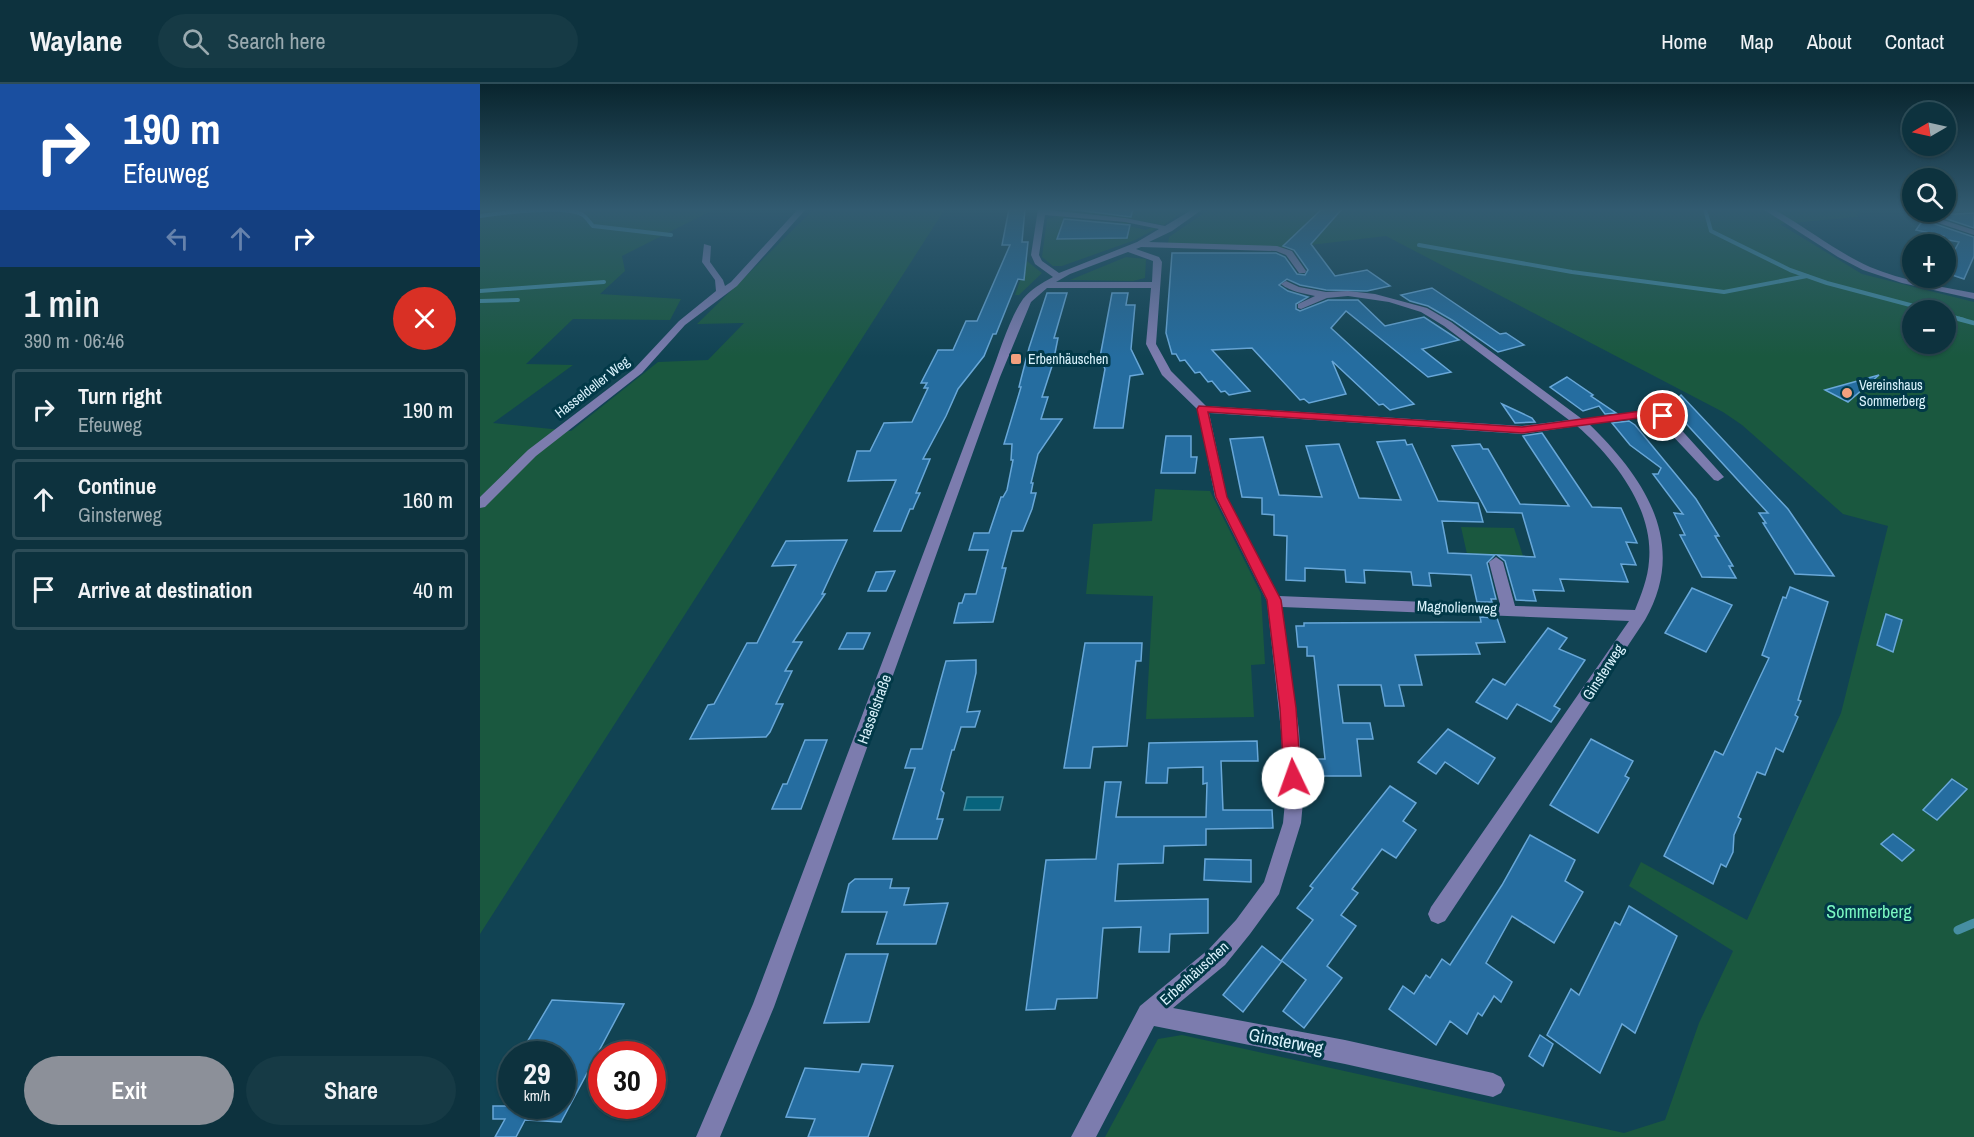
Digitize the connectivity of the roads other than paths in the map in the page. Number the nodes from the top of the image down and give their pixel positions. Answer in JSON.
{"nodes":[{"id":1,"x":706,"y":258,"type":"edge"},
{"id":2,"x":757,"y":258,"type":"edge"},
{"id":3,"x":1036,"y":258,"type":"edge"},
{"id":4,"x":1106,"y":258,"type":"edge"},
{"id":5,"x":1154,"y":258,"type":"edge"},
{"id":6,"x":1293,"y":258,"type":"edge"},
{"id":7,"x":1849,"y":258,"type":"edge"},
{"id":8,"x":1302,"y":271,"type":"dead end"},
{"id":9,"x":1051,"y":280,"type":"junction"},
{"id":10,"x":1286,"y":284,"type":"dead end"},
{"id":11,"x":1156,"y":285,"type":"junction"},
{"id":12,"x":721,"y":292,"type":"junction"},
{"id":13,"x":1325,"y":295,"type":"junction"},
{"id":14,"x":1974,"y":296,"type":"edge"},
{"id":15,"x":1301,"y":306,"type":"dead end"},
{"id":16,"x":1203,"y":409,"type":"junction"},
{"id":17,"x":1578,"y":421,"type":"junction"},
{"id":18,"x":1719,"y":477,"type":"dead end"},
{"id":19,"x":480,"y":504,"type":"edge"},
{"id":20,"x":1496,"y":562,"type":"dead end"},
{"id":21,"x":1274,"y":600,"type":"junction"},
{"id":22,"x":1508,"y":608,"type":"junction"},
{"id":23,"x":1640,"y":616,"type":"junction"},
{"id":24,"x":1438,"y":914,"type":"dead end"},
{"id":25,"x":1148,"y":1014,"type":"junction"},
{"id":26,"x":1493,"y":1085,"type":"dead end"},
{"id":27,"x":708,"y":1137,"type":"edge"},
{"id":28,"x":1083,"y":1137,"type":"edge"}],
"edges":[{"from":1,"to":12,"type":"street"},
{"from":2,"to":12,"type":"street","name":"Hasseldeller Weg"},
{"from":3,"to":9,"type":"street"},
{"from":4,"to":9,"type":"street","name":"Hasselstraße"},
{"from":5,"to":11,"type":"street"},
{"from":6,"to":8,"type":"street"},
{"from":7,"to":14,"type":"street"},
{"from":9,"to":11,"type":"street"},
{"from":9,"to":27,"type":"street","name":"Hasselstraße"},
{"from":10,"to":13,"type":"street","name":"Ginsterweg"},
{"from":11,"to":16,"type":"street"},
{"from":12,"to":19,"type":"street","name":"Hasseldeller Weg"},
{"from":13,"to":15,"type":"street","name":"Ginsterweg"},
{"from":13,"to":17,"type":"street","name":"Ginsterweg"},
{"from":16,"to":17,"type":"street"},
{"from":16,"to":21,"type":"street","name":"Erbenhäuschen"},
{"from":17,"to":18,"type":"street"},
{"from":17,"to":23,"type":"street","name":"Ginsterweg"},
{"from":20,"to":22,"type":"street"},
{"from":21,"to":22,"type":"street","name":"Magnolienweg"},
{"from":21,"to":25,"type":"street","name":"Erbenhäuschen"},
{"from":22,"to":23,"type":"street","name":"Magnolienweg"},
{"from":23,"to":24,"type":"street","name":"Ginsterweg"},
{"from":25,"to":26,"type":"street","name":"Ginsterweg"},
{"from":25,"to":28,"type":"street","name":"Erbenhäuschen"}]}
